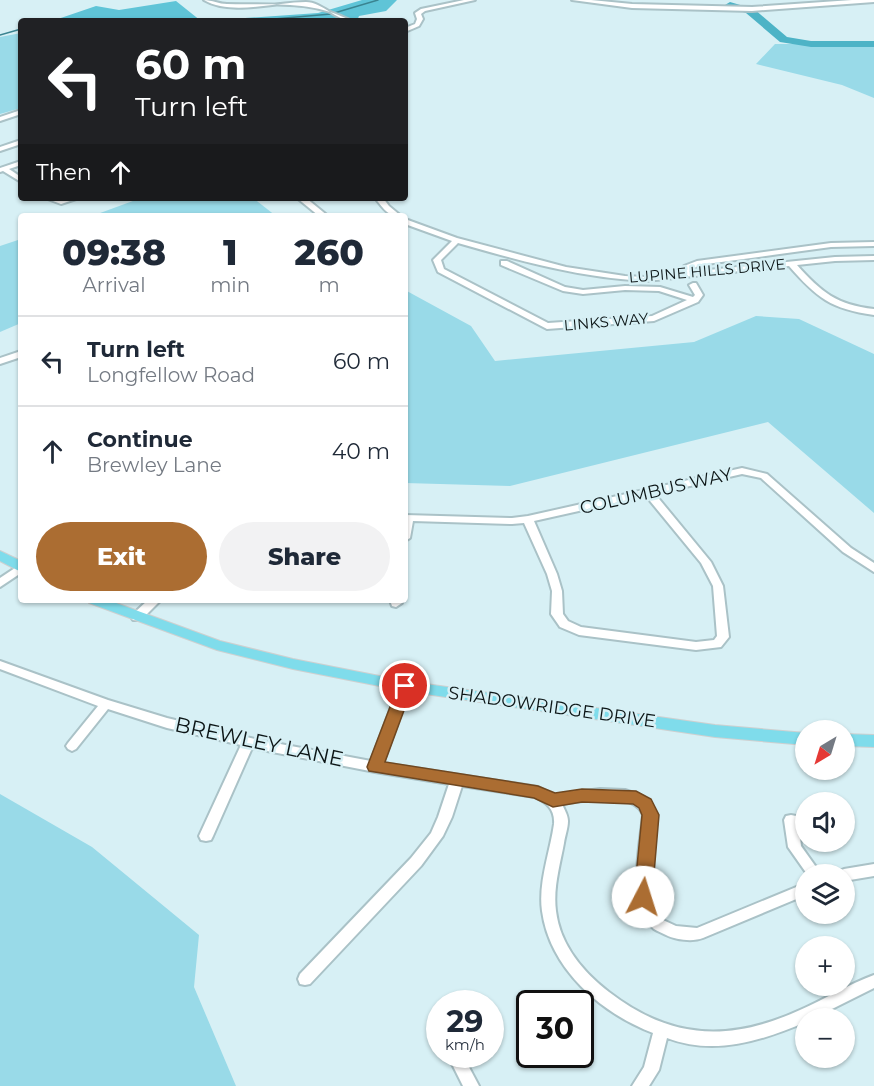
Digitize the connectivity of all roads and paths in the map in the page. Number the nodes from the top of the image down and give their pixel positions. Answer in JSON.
{"nodes":[{"id":1,"x":207,"y":0,"type":"edge"},
{"id":2,"x":308,"y":0,"type":"edge"},
{"id":3,"x":472,"y":0,"type":"edge"},
{"id":4,"x":575,"y":0,"type":"edge"},
{"id":5,"x":874,"y":0,"type":"edge"},
{"id":6,"x":275,"y":2,"type":"edge"},
{"id":7,"x":346,"y":18,"type":"edge"},
{"id":8,"x":408,"y":29,"type":"edge"},
{"id":9,"x":18,"y":113,"type":"edge"},
{"id":10,"x":0,"y":119,"type":"edge"},
{"id":11,"x":18,"y":143,"type":"edge"},
{"id":12,"x":0,"y":148,"type":"edge"},
{"id":13,"x":18,"y":164,"type":"edge"},
{"id":14,"x":2,"y":169,"type":"edge"},
{"id":15,"x":18,"y":178,"type":"edge"},
{"id":16,"x":305,"y":201,"type":"edge"},
{"id":17,"x":381,"y":201,"type":"edge"},
{"id":18,"x":320,"y":213,"type":"edge"},
{"id":19,"x":393,"y":213,"type":"edge"},
{"id":20,"x":408,"y":222,"type":"edge"},
{"id":21,"x":457,"y":240,"type":"junction"},
{"id":22,"x":874,"y":244,"type":"edge"},
{"id":23,"x":874,"y":258,"type":"edge"},
{"id":24,"x":504,"y":262,"type":"dead end"},
{"id":25,"x":791,"y":264,"type":"junction"},
{"id":26,"x":688,"y":275,"type":"junction"},
{"id":27,"x":693,"y":285,"type":"dead end"},
{"id":28,"x":695,"y":300,"type":"junction"},
{"id":29,"x":874,"y":312,"type":"edge"},
{"id":30,"x":18,"y":355,"type":"edge"},
{"id":31,"x":0,"y":361,"type":"edge"},
{"id":32,"x":649,"y":493,"type":"junction"},
{"id":33,"x":408,"y":518,"type":"edge"},
{"id":34,"x":528,"y":519,"type":"junction"},
{"id":35,"x":0,"y":555,"type":"edge"},
{"id":36,"x":18,"y":565,"type":"edge"},
{"id":37,"x":874,"y":568,"type":"edge"},
{"id":38,"x":18,"y":569,"type":"edge"},
{"id":39,"x":0,"y":583,"type":"edge"},
{"id":40,"x":102,"y":603,"type":"edge"},
{"id":41,"x":152,"y":603,"type":"edge"},
{"id":42,"x":137,"y":617,"type":"junction"},
{"id":43,"x":0,"y":665,"type":"edge"},
{"id":44,"x":405,"y":686,"type":"junction"},
{"id":45,"x":105,"y":705,"type":"junction"},
{"id":46,"x":795,"y":738,"type":"edge"},
{"id":47,"x":855,"y":740,"type":"edge"},
{"id":48,"x":874,"y":741,"type":"edge"},
{"id":49,"x":249,"y":742,"type":"junction"},
{"id":50,"x":72,"y":746,"type":"dead end"},
{"id":51,"x":375,"y":767,"type":"junction"},
{"id":52,"x":457,"y":780,"type":"junction"},
{"id":53,"x":553,"y":800,"type":"junction"},
{"id":54,"x":791,"y":820,"type":"dead end"},
{"id":55,"x":206,"y":836,"type":"dead end"},
{"id":56,"x":807,"y":864,"type":"edge"},
{"id":57,"x":874,"y":870,"type":"edge"},
{"id":58,"x":855,"y":873,"type":"edge"},
{"id":59,"x":795,"y":894,"type":"edge"},
{"id":60,"x":305,"y":979,"type":"dead end"},
{"id":61,"x":874,"y":981,"type":"edge"},
{"id":62,"x":661,"y":1030,"type":"junction"},
{"id":63,"x":461,"y":1068,"type":"edge"},
{"id":64,"x":471,"y":1086,"type":"edge"},
{"id":65,"x":640,"y":1086,"type":"edge"}],
"edges":[{"from":1,"to":6,"type":"street"},
{"from":2,"to":6,"type":"street"},
{"from":2,"to":7,"type":"street"},
{"from":3,"to":8,"type":"street"},
{"from":4,"to":5,"type":"street"},
{"from":9,"to":10,"type":"street"},
{"from":11,"to":12,"type":"street"},
{"from":13,"to":14,"type":"street"},
{"from":14,"to":15,"type":"street"},
{"from":16,"to":18,"type":"street"},
{"from":17,"to":19,"type":"street"},
{"from":20,"to":21,"type":"street","name":"LUPINE HILLS DRIVE"},
{"from":21,"to":26,"type":"street","name":"LUPINE HILLS DRIVE"},
{"from":21,"to":28,"type":"street","name":"LINKS WAY"},
{"from":22,"to":26,"type":"street"},
{"from":23,"to":25,"type":"street","name":"LUPINE HILLS DRIVE"},
{"from":24,"to":28,"type":"street"},
{"from":25,"to":26,"type":"street","name":"LUPINE HILLS DRIVE"},
{"from":25,"to":29,"type":"street"},
{"from":27,"to":28,"type":"street"},
{"from":30,"to":31,"type":"street"},
{"from":32,"to":34,"type":"street","name":"COLUMBUS WAY"},
{"from":32,"to":34,"type":"street"},
{"from":32,"to":37,"type":"street","name":"COLUMBUS WAY"},
{"from":33,"to":34,"type":"street","name":"COLUMBUS WAY"},
{"from":35,"to":36,"type":"main road"},
{"from":38,"to":39,"type":"street"},
{"from":40,"to":42,"type":"main road","name":"SHADOWRIDGE DRIVE"},
{"from":41,"to":42,"type":"street"},
{"from":42,"to":44,"type":"main road","name":"SHADOWRIDGE DRIVE"},
{"from":43,"to":45,"type":"street","name":"BREWLEY LANE"},
{"from":44,"to":46,"type":"main road","name":"SHADOWRIDGE DRIVE"},
{"from":44,"to":51,"type":"street"},
{"from":45,"to":49,"type":"street","name":"BREWLEY LANE"},
{"from":45,"to":50,"type":"street"},
{"from":47,"to":48,"type":"main road"},
{"from":49,"to":51,"type":"street","name":"BREWLEY LANE"},
{"from":49,"to":55,"type":"street"},
{"from":51,"to":52,"type":"street","name":"BREWLEY LANE"},
{"from":52,"to":53,"type":"street","name":"BREWLEY LANE"},
{"from":52,"to":60,"type":"street"},
{"from":53,"to":59,"type":"street"},
{"from":53,"to":62,"type":"street"},
{"from":54,"to":56,"type":"street"},
{"from":57,"to":58,"type":"street"},
{"from":61,"to":62,"type":"street"},
{"from":62,"to":65,"type":"street"},
{"from":63,"to":64,"type":"street"}]}
